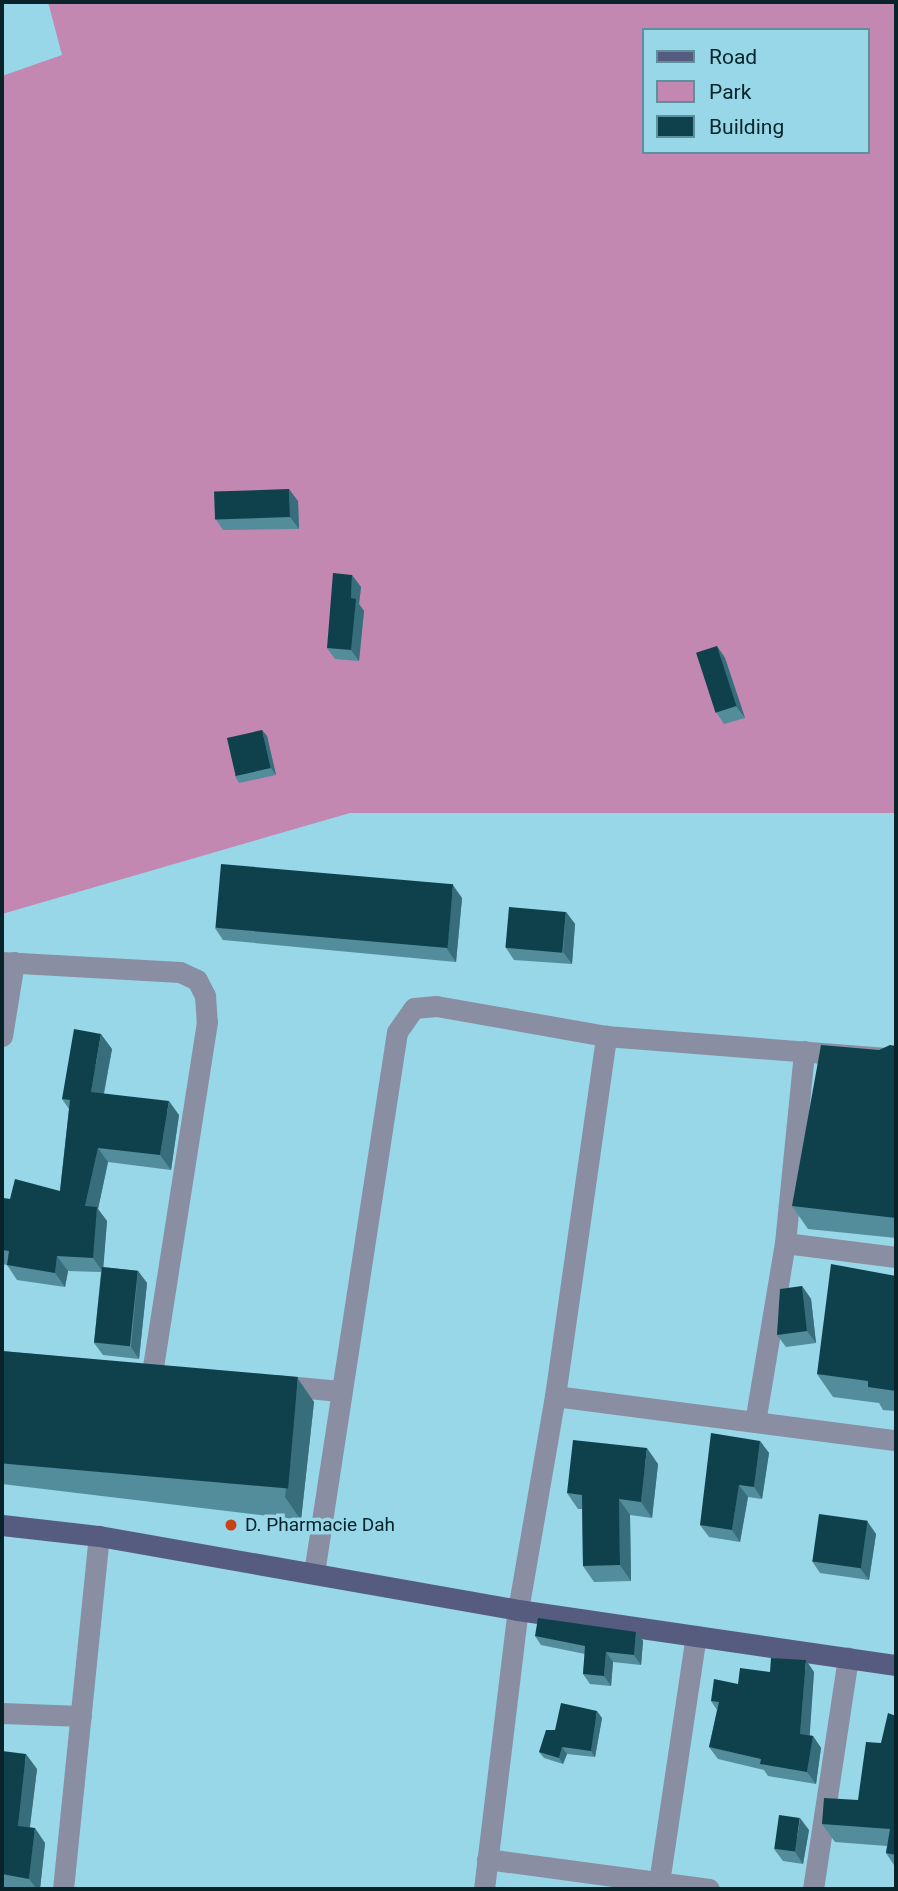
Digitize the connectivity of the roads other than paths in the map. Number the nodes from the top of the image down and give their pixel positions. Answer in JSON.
{"nodes":[{"id":1,"x":8,"y":962,"type":"edge"},
{"id":2,"x":2,"y":1036,"type":"edge"},
{"id":3,"x":606,"y":1036,"type":"junction"},
{"id":4,"x":804,"y":1051,"type":"junction"},
{"id":5,"x":896,"y":1059,"type":"edge"},
{"id":6,"x":785,"y":1243,"type":"junction"},
{"id":7,"x":896,"y":1257,"type":"edge"},
{"id":8,"x":125,"y":1370,"type":"edge"},
{"id":9,"x":152,"y":1373,"type":"junction"},
{"id":10,"x":179,"y":1376,"type":"edge"},
{"id":11,"x":260,"y":1383,"type":"edge"},
{"id":12,"x":340,"y":1391,"type":"junction"},
{"id":13,"x":555,"y":1396,"type":"junction"},
{"id":14,"x":755,"y":1422,"type":"junction"},
{"id":15,"x":896,"y":1440,"type":"edge"},
{"id":16,"x":2,"y":1525,"type":"edge"},
{"id":17,"x":99,"y":1536,"type":"junction"},
{"id":18,"x":314,"y":1573,"type":"junction"},
{"id":19,"x":518,"y":1610,"type":"junction"},
{"id":20,"x":696,"y":1636,"type":"junction"},
{"id":21,"x":848,"y":1658,"type":"junction"},
{"id":22,"x":896,"y":1665,"type":"edge"},
{"id":23,"x":2,"y":1713,"type":"edge"},
{"id":24,"x":81,"y":1716,"type":"junction"},
{"id":25,"x":487,"y":1859,"type":"junction"},
{"id":26,"x":658,"y":1886,"type":"edge"},
{"id":27,"x":63,"y":1889,"type":"edge"},
{"id":28,"x":484,"y":1889,"type":"edge"},
{"id":29,"x":709,"y":1889,"type":"edge"},
{"id":30,"x":813,"y":1889,"type":"edge"}],
"edges":[{"from":1,"to":2,"type":"street"},
{"from":1,"to":9,"type":"street"},
{"from":3,"to":4,"type":"street"},
{"from":3,"to":12,"type":"street"},
{"from":3,"to":13,"type":"street"},
{"from":4,"to":5,"type":"street"},
{"from":4,"to":6,"type":"street"},
{"from":6,"to":7,"type":"street"},
{"from":6,"to":14,"type":"street"},
{"from":8,"to":9,"type":"street"},
{"from":9,"to":10,"type":"street"},
{"from":11,"to":12,"type":"street"},
{"from":12,"to":18,"type":"street"},
{"from":13,"to":14,"type":"street"},
{"from":13,"to":19,"type":"street"},
{"from":14,"to":15,"type":"street"},
{"from":16,"to":17,"type":"main road"},
{"from":17,"to":18,"type":"main road"},
{"from":17,"to":24,"type":"street"},
{"from":18,"to":19,"type":"main road"},
{"from":19,"to":20,"type":"main road"},
{"from":19,"to":25,"type":"street"},
{"from":20,"to":21,"type":"main road"},
{"from":20,"to":26,"type":"street"},
{"from":21,"to":22,"type":"main road"},
{"from":21,"to":30,"type":"street"},
{"from":23,"to":24,"type":"street"},
{"from":24,"to":27,"type":"street"},
{"from":25,"to":26,"type":"street"},
{"from":25,"to":28,"type":"street"},
{"from":26,"to":29,"type":"street"}]}
